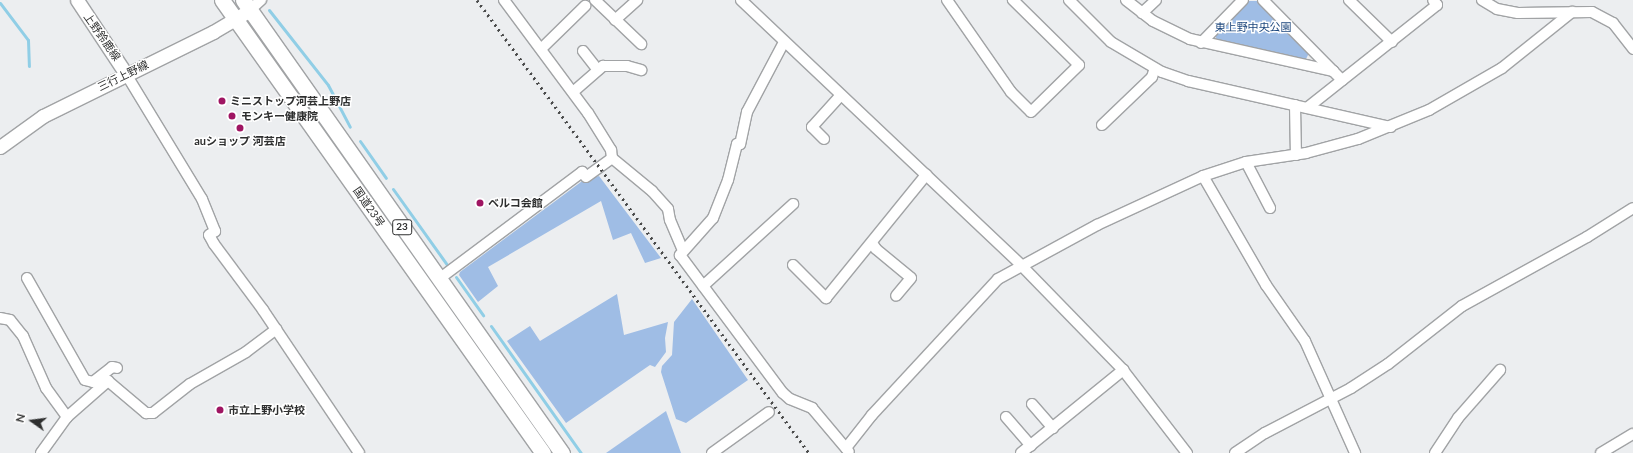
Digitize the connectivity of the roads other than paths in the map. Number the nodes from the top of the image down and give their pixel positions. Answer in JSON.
{"nodes":[{"id":1,"x":77,"y":0,"type":"edge"},
{"id":2,"x":222,"y":0,"type":"edge"},
{"id":3,"x":504,"y":0,"type":"edge"},
{"id":4,"x":594,"y":0,"type":"edge"},
{"id":5,"x":637,"y":0,"type":"edge"},
{"id":6,"x":742,"y":0,"type":"edge"},
{"id":7,"x":947,"y":0,"type":"edge"},
{"id":8,"x":1013,"y":0,"type":"edge"},
{"id":9,"x":1069,"y":0,"type":"edge"},
{"id":10,"x":1126,"y":0,"type":"edge"},
{"id":11,"x":1156,"y":0,"type":"edge"},
{"id":12,"x":1243,"y":0,"type":"edge"},
{"id":13,"x":1263,"y":0,"type":"edge"},
{"id":14,"x":1349,"y":0,"type":"edge"},
{"id":15,"x":1433,"y":0,"type":"edge"},
{"id":16,"x":1482,"y":0,"type":"edge"},
{"id":17,"x":251,"y":3,"type":"edge"},
{"id":18,"x":585,"y":6,"type":"dead end"},
{"id":19,"x":1572,"y":12,"type":"junction"},
{"id":20,"x":1142,"y":14,"type":"junction"},
{"id":21,"x":236,"y":19,"type":"junction"},
{"id":22,"x":615,"y":20,"type":"junction"},
{"id":23,"x":784,"y":42,"type":"junction"},
{"id":24,"x":1392,"y":42,"type":"junction"},
{"id":25,"x":1202,"y":43,"type":"junction"},
{"id":26,"x":641,"y":44,"type":"dead end"},
{"id":27,"x":541,"y":49,"type":"junction"},
{"id":28,"x":1633,"y":49,"type":"edge"},
{"id":29,"x":583,"y":51,"type":"dead end"},
{"id":30,"x":1155,"y":68,"type":"junction"},
{"id":31,"x":598,"y":70,"type":"junction"},
{"id":32,"x":641,"y":70,"type":"dead end"},
{"id":33,"x":1333,"y":71,"type":"junction"},
{"id":34,"x":126,"y":74,"type":"junction"},
{"id":35,"x":1342,"y":80,"type":"junction"},
{"id":36,"x":573,"y":92,"type":"junction"},
{"id":37,"x":841,"y":95,"type":"junction"},
{"id":38,"x":1295,"y":105,"type":"junction"},
{"id":39,"x":1307,"y":108,"type":"junction"},
{"id":40,"x":1102,"y":125,"type":"dead end"},
{"id":41,"x":1391,"y":127,"type":"junction"},
{"id":42,"x":824,"y":139,"type":"dead end"},
{"id":43,"x":0,"y":148,"type":"edge"},
{"id":44,"x":1296,"y":155,"type":"junction"},
{"id":45,"x":612,"y":158,"type":"junction"},
{"id":46,"x":1246,"y":162,"type":"junction"},
{"id":47,"x":926,"y":175,"type":"junction"},
{"id":48,"x":1203,"y":176,"type":"junction"},
{"id":49,"x":792,"y":204,"type":"dead end"},
{"id":50,"x":1270,"y":208,"type":"dead end"},
{"id":51,"x":1633,"y":208,"type":"edge"},
{"id":52,"x":872,"y":243,"type":"junction"},
{"id":53,"x":683,"y":250,"type":"junction"},
{"id":54,"x":793,"y":265,"type":"dead end"},
{"id":55,"x":1022,"y":266,"type":"junction"},
{"id":56,"x":27,"y":278,"type":"dead end"},
{"id":57,"x":439,"y":279,"type":"junction"},
{"id":58,"x":703,"y":286,"type":"junction"},
{"id":59,"x":896,"y":296,"type":"dead end"},
{"id":60,"x":0,"y":318,"type":"edge"},
{"id":61,"x":276,"y":329,"type":"junction"},
{"id":62,"x":117,"y":368,"type":"dead end"},
{"id":63,"x":1123,"y":370,"type":"junction"},
{"id":64,"x":1500,"y":370,"type":"dead end"},
{"id":65,"x":1331,"y":399,"type":"junction"},
{"id":66,"x":1032,"y":404,"type":"dead end"},
{"id":67,"x":769,"y":412,"type":"dead end"},
{"id":68,"x":67,"y":417,"type":"junction"},
{"id":69,"x":1006,"y":417,"type":"dead end"},
{"id":70,"x":1053,"y":428,"type":"junction"},
{"id":71,"x":1633,"y":434,"type":"edge"},
{"id":72,"x":1031,"y":446,"type":"junction"},
{"id":73,"x":848,"y":451,"type":"edge"},
{"id":74,"x":40,"y":453,"type":"edge"},
{"id":75,"x":359,"y":453,"type":"edge"},
{"id":76,"x":543,"y":453,"type":"edge"},
{"id":77,"x":562,"y":453,"type":"edge"},
{"id":78,"x":712,"y":453,"type":"edge"},
{"id":79,"x":1021,"y":453,"type":"edge"},
{"id":80,"x":1187,"y":453,"type":"edge"},
{"id":81,"x":1236,"y":453,"type":"edge"},
{"id":82,"x":1355,"y":453,"type":"edge"},
{"id":83,"x":1435,"y":453,"type":"edge"},
{"id":84,"x":1601,"y":453,"type":"edge"}],
"edges":[{"from":1,"to":34,"type":"main road","name":"上野鈴鹿線"},
{"from":2,"to":21,"type":"highway","name":"国道23号","number":"23"},
{"from":3,"to":27,"type":"street"},
{"from":4,"to":22,"type":"street"},
{"from":5,"to":22,"type":"street"},
{"from":6,"to":23,"type":"street"},
{"from":7,"to":8,"type":"street"},
{"from":9,"to":30,"type":"street"},
{"from":10,"to":20,"type":"street"},
{"from":11,"to":20,"type":"street"},
{"from":12,"to":25,"type":"street"},
{"from":13,"to":33,"type":"street"},
{"from":14,"to":24,"type":"street"},
{"from":15,"to":24,"type":"street"},
{"from":16,"to":19,"type":"street"},
{"from":17,"to":21,"type":"main road","name":"三行上野線"},
{"from":17,"to":57,"type":"highway","name":"国道23号","number":"23"},
{"from":18,"to":27,"type":"street"},
{"from":19,"to":28,"type":"street"},
{"from":19,"to":41,"type":"street"},
{"from":20,"to":25,"type":"street"},
{"from":21,"to":34,"type":"main road","name":"三行上野線"},
{"from":21,"to":76,"type":"highway","name":"国道23号","number":"23"},
{"from":22,"to":26,"type":"street"},
{"from":23,"to":37,"type":"street"},
{"from":23,"to":53,"type":"street"},
{"from":24,"to":35,"type":"street"},
{"from":25,"to":33,"type":"street"},
{"from":27,"to":36,"type":"street"},
{"from":29,"to":31,"type":"street"},
{"from":30,"to":38,"type":"street"},
{"from":30,"to":40,"type":"street"},
{"from":31,"to":32,"type":"street"},
{"from":31,"to":36,"type":"street"},
{"from":33,"to":35,"type":"street"},
{"from":34,"to":43,"type":"main road","name":"三行上野線"},
{"from":34,"to":61,"type":"street"},
{"from":35,"to":39,"type":"street"},
{"from":36,"to":45,"type":"street"},
{"from":37,"to":42,"type":"street"},
{"from":37,"to":47,"type":"street"},
{"from":38,"to":39,"type":"street"},
{"from":38,"to":44,"type":"street"},
{"from":39,"to":41,"type":"street"},
{"from":41,"to":44,"type":"street"},
{"from":44,"to":46,"type":"street"},
{"from":45,"to":53,"type":"street"},
{"from":45,"to":57,"type":"street"},
{"from":46,"to":48,"type":"street"},
{"from":46,"to":50,"type":"street"},
{"from":47,"to":52,"type":"street"},
{"from":47,"to":55,"type":"street"},
{"from":48,"to":55,"type":"street"},
{"from":48,"to":65,"type":"street"},
{"from":49,"to":58,"type":"street"},
{"from":51,"to":65,"type":"street"},
{"from":52,"to":54,"type":"street"},
{"from":52,"to":59,"type":"street"},
{"from":53,"to":58,"type":"street"},
{"from":55,"to":63,"type":"street"},
{"from":55,"to":73,"type":"street"},
{"from":56,"to":62,"type":"street"},
{"from":57,"to":77,"type":"highway","name":"国道23号","number":"23"},
{"from":58,"to":73,"type":"street"},
{"from":60,"to":68,"type":"street"},
{"from":61,"to":68,"type":"street"},
{"from":61,"to":75,"type":"street"},
{"from":63,"to":70,"type":"street"},
{"from":63,"to":80,"type":"street"},
{"from":64,"to":83,"type":"street"},
{"from":65,"to":81,"type":"street"},
{"from":65,"to":82,"type":"street"},
{"from":66,"to":70,"type":"street"},
{"from":67,"to":78,"type":"street"},
{"from":68,"to":74,"type":"street"},
{"from":69,"to":72,"type":"street"},
{"from":70,"to":72,"type":"street"},
{"from":71,"to":84,"type":"street"},
{"from":72,"to":79,"type":"street"}]}
